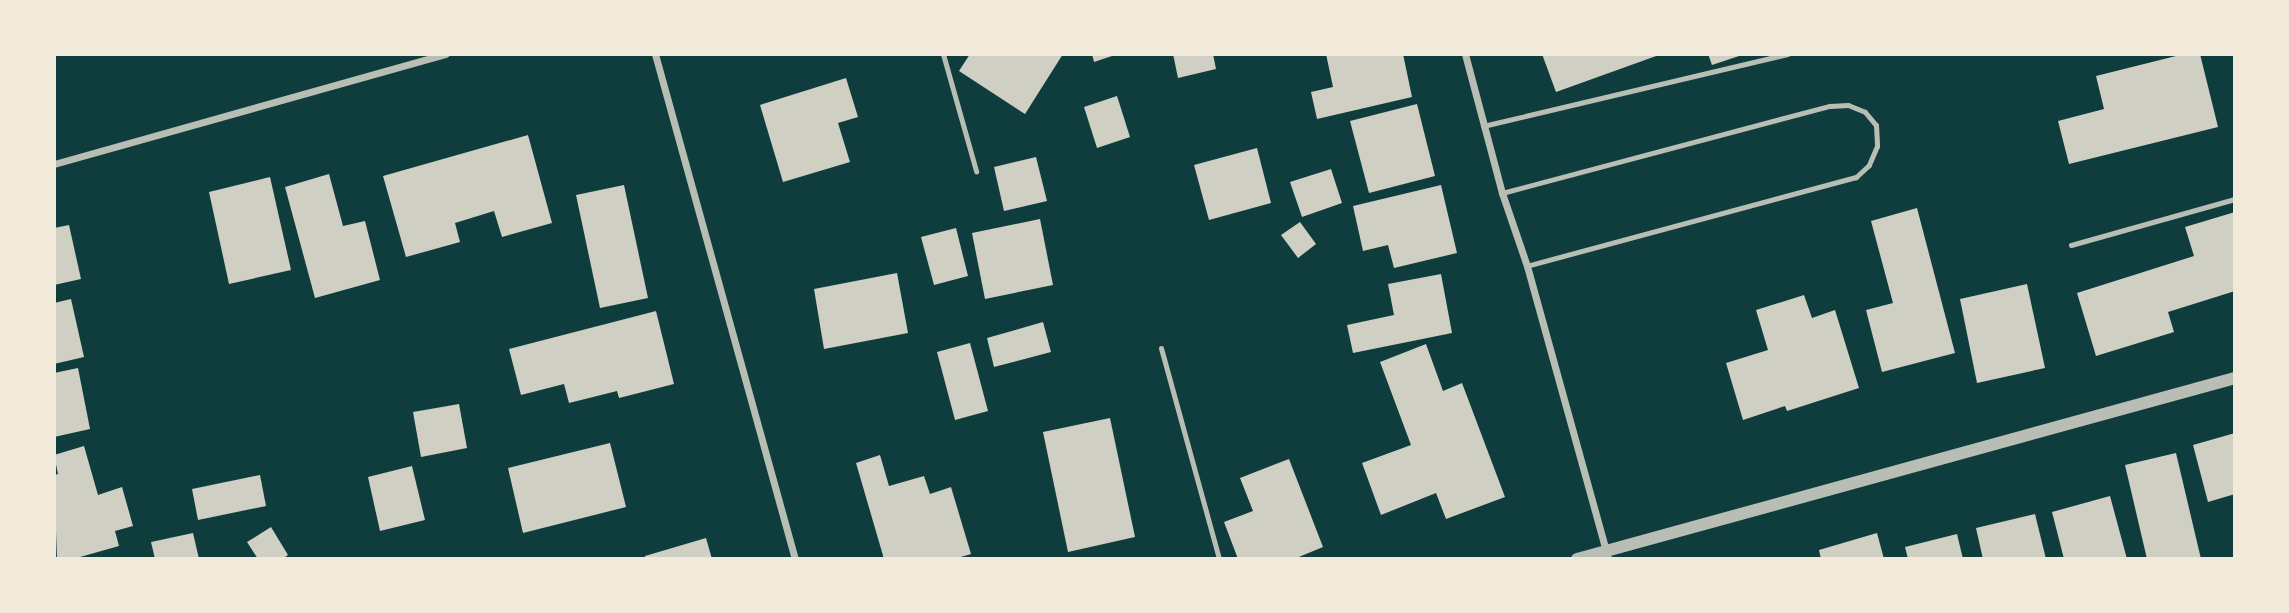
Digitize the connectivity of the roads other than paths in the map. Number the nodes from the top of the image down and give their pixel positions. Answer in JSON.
{"nodes":[{"id":1,"x":446,"y":54,"type":"edge"},
{"id":2,"x":655,"y":54,"type":"edge"},
{"id":3,"x":943,"y":54,"type":"edge"},
{"id":4,"x":1465,"y":54,"type":"edge"},
{"id":5,"x":1787,"y":54,"type":"edge"},
{"id":6,"x":1483,"y":126,"type":"junction"},
{"id":7,"x":54,"y":164,"type":"edge"},
{"id":8,"x":976,"y":171,"type":"dead end"},
{"id":9,"x":1502,"y":192,"type":"junction"},
{"id":10,"x":2235,"y":200,"type":"edge"},
{"id":11,"x":2071,"y":245,"type":"dead end"},
{"id":12,"x":1527,"y":266,"type":"junction"},
{"id":13,"x":1161,"y":348,"type":"dead end"},
{"id":14,"x":2235,"y":378,"type":"edge"},
{"id":15,"x":1607,"y":555,"type":"edge"},
{"id":16,"x":795,"y":559,"type":"edge"},
{"id":17,"x":1220,"y":559,"type":"edge"},
{"id":18,"x":1577,"y":559,"type":"edge"}],
"edges":[{"from":1,"to":7,"type":"street"},
{"from":2,"to":16,"type":"street"},
{"from":3,"to":8,"type":"lane"},
{"from":4,"to":6,"type":"street"},
{"from":5,"to":6,"type":"lane"},
{"from":6,"to":9,"type":"street"},
{"from":9,"to":12,"type":"street"},
{"from":9,"to":12,"type":"lane"},
{"from":10,"to":11,"type":"lane"},
{"from":12,"to":15,"type":"street"},
{"from":13,"to":17,"type":"lane"},
{"from":14,"to":15,"type":"street"},
{"from":15,"to":18,"type":"street"}]}
